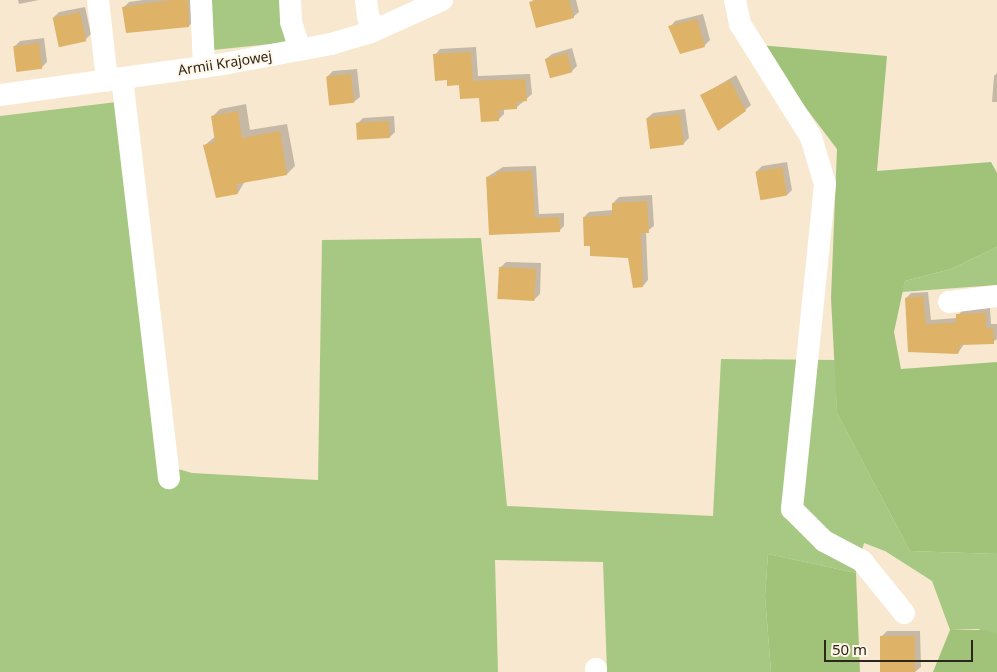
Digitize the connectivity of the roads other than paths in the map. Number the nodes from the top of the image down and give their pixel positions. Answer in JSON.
{"nodes":[{"id":1,"x":98,"y":0,"type":"edge"},
{"id":2,"x":201,"y":0,"type":"edge"},
{"id":3,"x":290,"y":0,"type":"edge"},
{"id":4,"x":366,"y":0,"type":"edge"},
{"id":5,"x":442,"y":0,"type":"edge"},
{"id":6,"x":735,"y":0,"type":"edge"},
{"id":7,"x":377,"y":29,"type":"junction"},
{"id":8,"x":300,"y":50,"type":"junction"},
{"id":9,"x":204,"y":67,"type":"junction"},
{"id":10,"x":115,"y":79,"type":"junction"},
{"id":11,"x":0,"y":95,"type":"edge"},
{"id":12,"x":997,"y":296,"type":"edge"},
{"id":13,"x":949,"y":302,"type":"dead end"},
{"id":14,"x":169,"y":478,"type":"dead end"},
{"id":15,"x":904,"y":614,"type":"dead end"}],
"edges":[{"from":1,"to":10,"type":"street"},
{"from":2,"to":9,"type":"street"},
{"from":3,"to":8,"type":"street"},
{"from":4,"to":7,"type":"street"},
{"from":5,"to":7,"type":"street","name":"Armii Krajowej"},
{"from":6,"to":15,"type":"street"},
{"from":7,"to":8,"type":"street","name":"Armii Krajowej"},
{"from":8,"to":9,"type":"street","name":"Armii Krajowej"},
{"from":9,"to":10,"type":"street","name":"Armii Krajowej"},
{"from":10,"to":11,"type":"street","name":"Armii Krajowej"},
{"from":10,"to":14,"type":"street"},
{"from":12,"to":13,"type":"street"}]}
